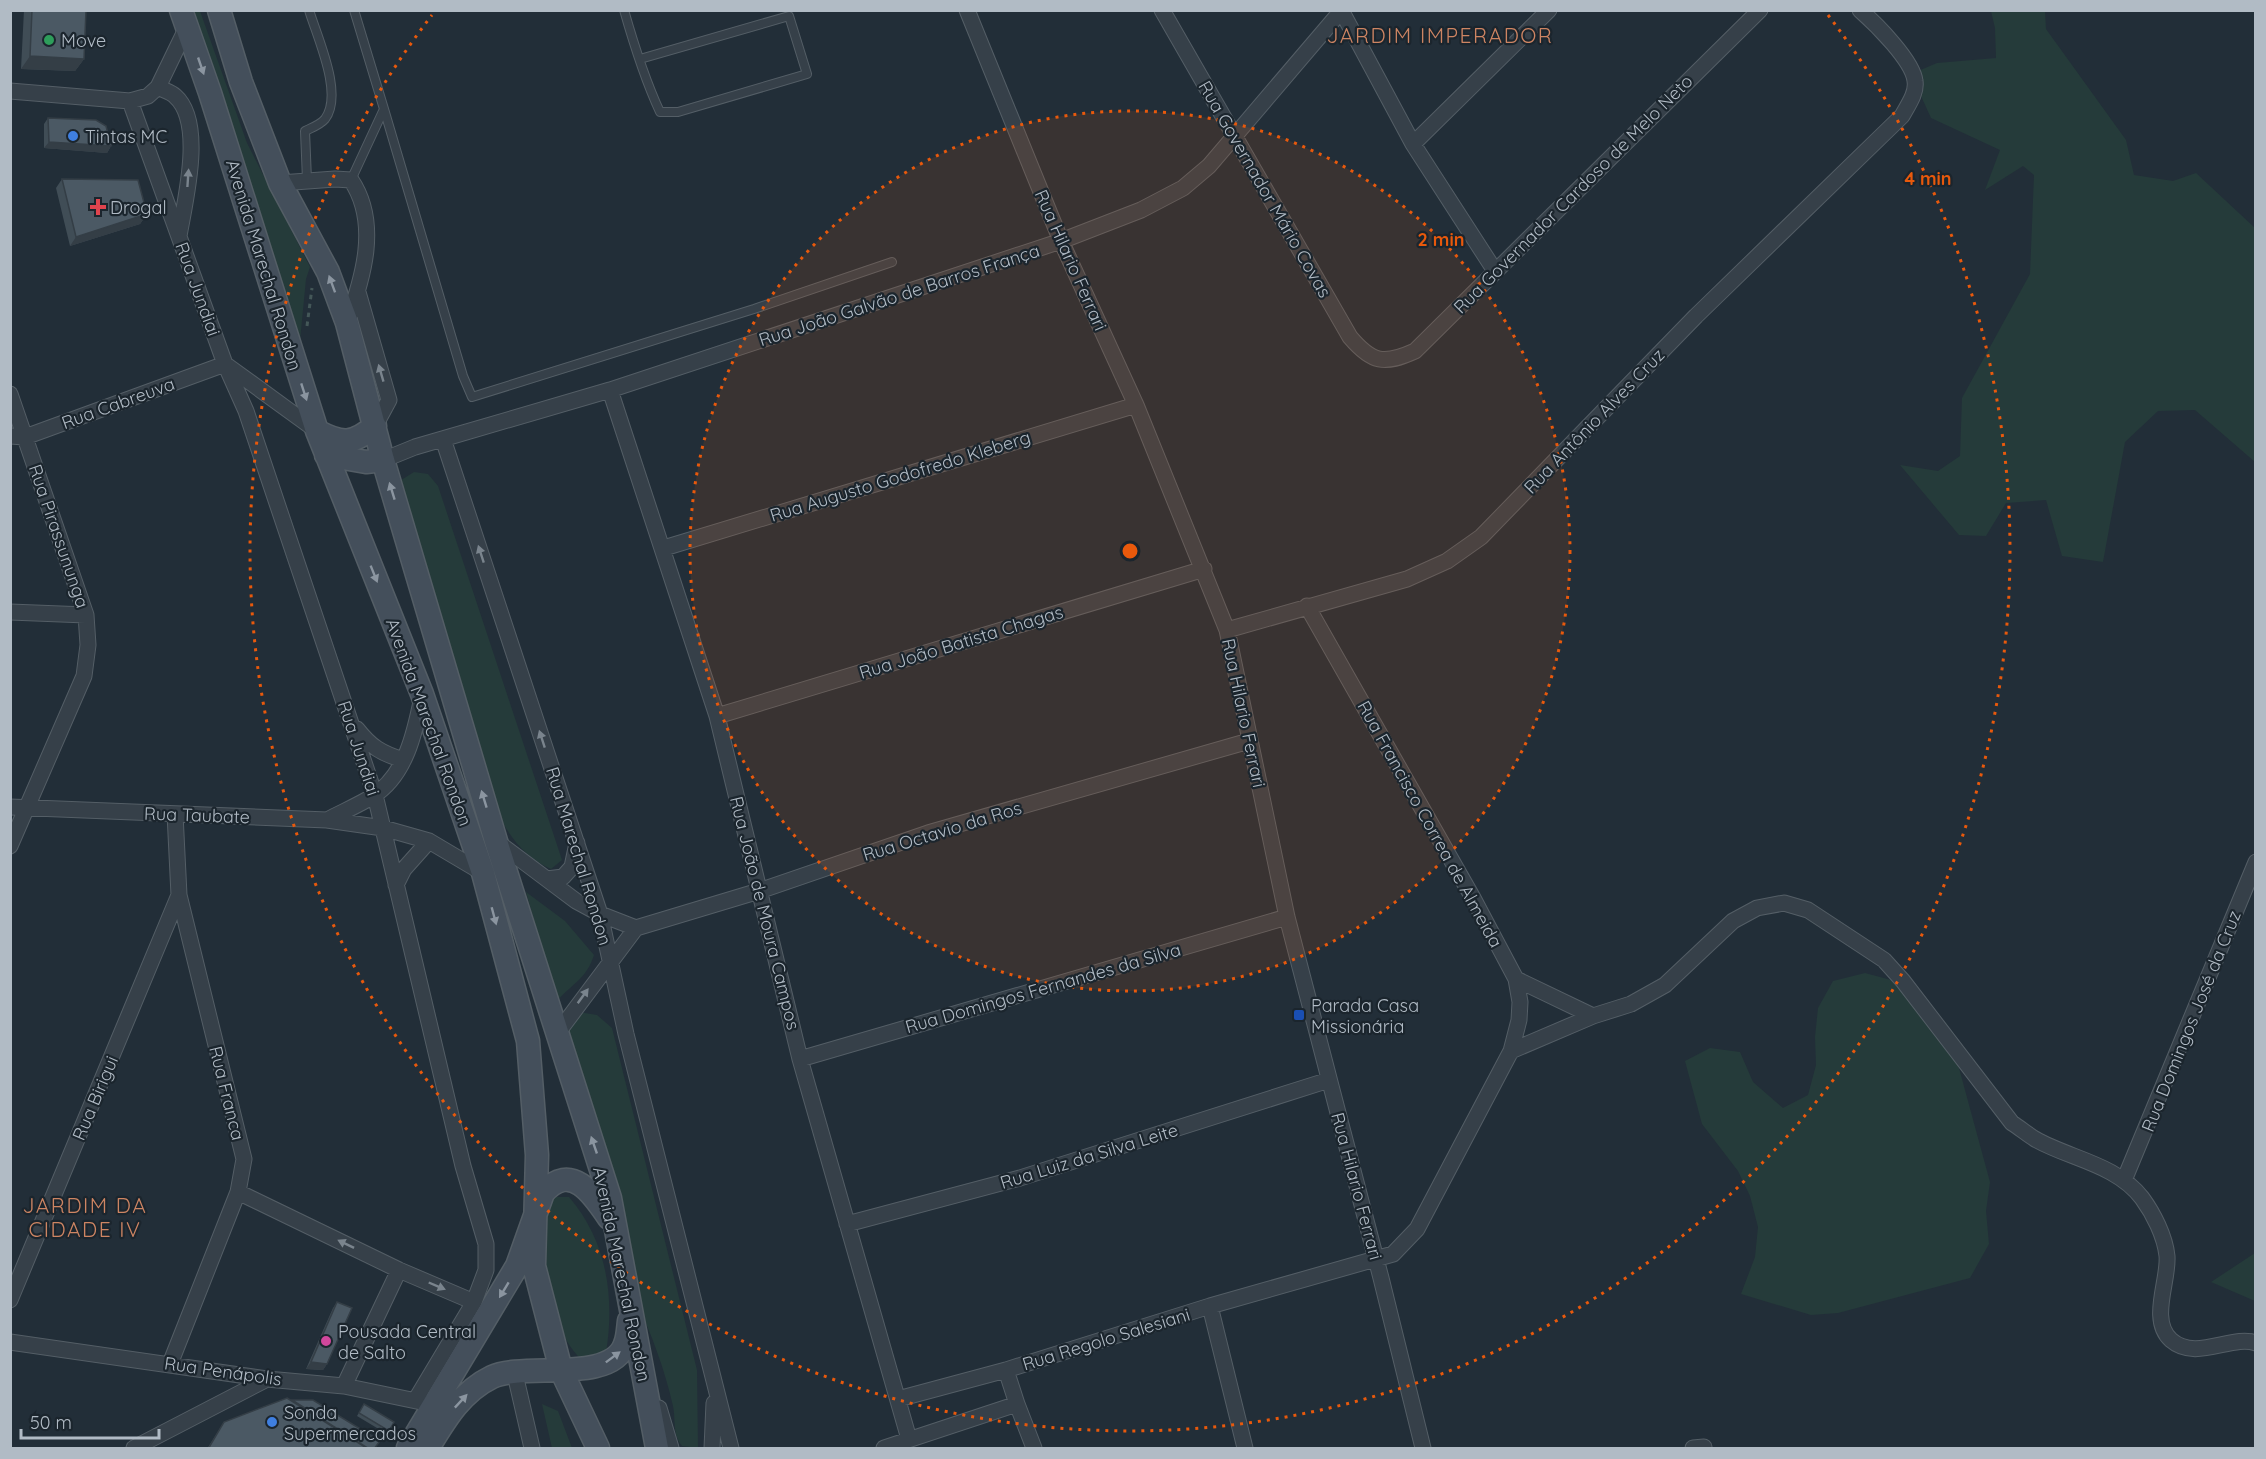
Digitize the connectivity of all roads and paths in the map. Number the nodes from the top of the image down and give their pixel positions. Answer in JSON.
{"nodes":[{"id":1,"x":219,"y":10,"type":"edge"},
{"id":2,"x":309,"y":10,"type":"edge"},
{"id":3,"x":354,"y":10,"type":"edge"},
{"id":4,"x":624,"y":10,"type":"edge"},
{"id":5,"x":967,"y":10,"type":"edge"},
{"id":6,"x":1162,"y":10,"type":"edge"},
{"id":7,"x":1549,"y":10,"type":"edge"},
{"id":8,"x":1760,"y":10,"type":"edge"},
{"id":9,"x":1860,"y":10,"type":"edge"},
{"id":10,"x":1342,"y":11,"type":"edge"},
{"id":11,"x":184,"y":19,"type":"edge"},
{"id":12,"x":640,"y":59,"type":"junction"},
{"id":13,"x":158,"y":87,"type":"junction"},
{"id":14,"x":10,"y":91,"type":"edge"},
{"id":15,"x":130,"y":101,"type":"junction"},
{"id":16,"x":384,"y":109,"type":"junction"},
{"id":17,"x":1235,"y":136,"type":"junction"},
{"id":18,"x":1413,"y":144,"type":"junction"},
{"id":19,"x":307,"y":180,"type":"junction"},
{"id":20,"x":351,"y":180,"type":"junction"},
{"id":21,"x":280,"y":183,"type":"junction"},
{"id":22,"x":179,"y":236,"type":"junction"},
{"id":23,"x":1061,"y":241,"type":"junction"},
{"id":24,"x":892,"y":262,"type":"dead end"},
{"id":25,"x":1495,"y":271,"type":"junction"},
{"id":26,"x":328,"y":272,"type":"junction"},
{"id":27,"x":358,"y":292,"type":"junction"},
{"id":28,"x":346,"y":323,"type":"junction"},
{"id":29,"x":306,"y":332,"type":"dead end"},
{"id":30,"x":1377,"y":360,"type":"joint"},
{"id":31,"x":225,"y":364,"type":"junction"},
{"id":32,"x":610,"y":390,"type":"junction"},
{"id":33,"x":10,"y":394,"type":"edge"},
{"id":34,"x":1136,"y":405,"type":"junction"},
{"id":35,"x":375,"y":426,"type":"junction"},
{"id":36,"x":317,"y":431,"type":"junction"},
{"id":37,"x":18,"y":436,"type":"edge"},
{"id":38,"x":443,"y":439,"type":"junction"},
{"id":39,"x":326,"y":455,"type":"junction"},
{"id":40,"x":382,"y":460,"type":"junction"},
{"id":41,"x":664,"y":548,"type":"junction"},
{"id":42,"x":1204,"y":569,"type":"junction"},
{"id":43,"x":1307,"y":606,"type":"junction"},
{"id":44,"x":10,"y":612,"type":"edge"},
{"id":45,"x":86,"y":615,"type":"junction"},
{"id":46,"x":1227,"y":630,"type":"junction"},
{"id":47,"x":422,"y":694,"type":"junction"},
{"id":48,"x":717,"y":716,"type":"junction"},
{"id":49,"x":351,"y":722,"type":"junction"},
{"id":50,"x":1249,"y":741,"type":"junction"},
{"id":51,"x":403,"y":760,"type":"junction"},
{"id":52,"x":375,"y":795,"type":"junction"},
{"id":53,"x":10,"y":807,"type":"edge"},
{"id":54,"x":26,"y":807,"type":"junction"},
{"id":55,"x":175,"y":814,"type":"junction"},
{"id":56,"x":327,"y":820,"type":"junction"},
{"id":57,"x":383,"y":828,"type":"junction"},
{"id":58,"x":429,"y":841,"type":"junction"},
{"id":59,"x":496,"y":841,"type":"junction"},
{"id":60,"x":577,"y":843,"type":"junction"},
{"id":61,"x":10,"y":846,"type":"edge"},
{"id":62,"x":2256,"y":862,"type":"edge"},
{"id":63,"x":483,"y":873,"type":"junction"},
{"id":64,"x":547,"y":879,"type":"junction"},
{"id":65,"x":396,"y":885,"type":"junction"},
{"id":66,"x":759,"y":891,"type":"junction"},
{"id":67,"x":179,"y":895,"type":"junction"},
{"id":68,"x":600,"y":914,"type":"junction"},
{"id":69,"x":1287,"y":917,"type":"junction"},
{"id":70,"x":636,"y":927,"type":"junction"},
{"id":71,"x":610,"y":959,"type":"junction"},
{"id":72,"x":1516,"y":979,"type":"junction"},
{"id":73,"x":1593,"y":1016,"type":"junction"},
{"id":74,"x":556,"y":1035,"type":"junction"},
{"id":75,"x":1511,"y":1051,"type":"junction"},
{"id":76,"x":800,"y":1059,"type":"junction"},
{"id":77,"x":1329,"y":1080,"type":"junction"},
{"id":78,"x":2125,"y":1178,"type":"junction"},
{"id":79,"x":238,"y":1192,"type":"junction"},
{"id":80,"x":534,"y":1217,"type":"junction"},
{"id":81,"x":847,"y":1224,"type":"junction"},
{"id":82,"x":616,"y":1230,"type":"junction"},
{"id":83,"x":1377,"y":1261,"type":"junction"},
{"id":84,"x":399,"y":1270,"type":"junction"},
{"id":85,"x":10,"y":1300,"type":"edge"},
{"id":86,"x":474,"y":1302,"type":"junction"},
{"id":87,"x":1210,"y":1306,"type":"junction"},
{"id":88,"x":632,"y":1308,"type":"junction"},
{"id":89,"x":10,"y":1342,"type":"edge"},
{"id":90,"x":2256,"y":1343,"type":"edge"},
{"id":91,"x":170,"y":1364,"type":"junction"},
{"id":92,"x":642,"y":1367,"type":"junction"},
{"id":93,"x":514,"y":1370,"type":"junction"},
{"id":94,"x":561,"y":1370,"type":"junction"},
{"id":95,"x":1006,"y":1370,"type":"junction"},
{"id":96,"x":267,"y":1379,"type":"junction"},
{"id":97,"x":714,"y":1385,"type":"junction"},
{"id":98,"x":344,"y":1386,"type":"junction"},
{"id":99,"x":897,"y":1399,"type":"junction"},
{"id":100,"x":426,"y":1402,"type":"junction"},
{"id":101,"x":1017,"y":1404,"type":"junction"},
{"id":102,"x":909,"y":1439,"type":"junction"},
{"id":103,"x":134,"y":1449,"type":"edge"},
{"id":104,"x":408,"y":1449,"type":"edge"},
{"id":105,"x":428,"y":1449,"type":"edge"},
{"id":106,"x":532,"y":1449,"type":"edge"},
{"id":107,"x":598,"y":1449,"type":"edge"},
{"id":108,"x":657,"y":1449,"type":"edge"},
{"id":109,"x":671,"y":1449,"type":"edge"},
{"id":110,"x":712,"y":1449,"type":"edge"},
{"id":111,"x":730,"y":1449,"type":"edge"},
{"id":112,"x":884,"y":1449,"type":"edge"},
{"id":113,"x":1034,"y":1449,"type":"edge"},
{"id":114,"x":1245,"y":1449,"type":"edge"},
{"id":115,"x":1423,"y":1449,"type":"edge"}],
"edges":[{"from":1,"to":21,"type":"main road","name":"Avenida Marechal Rondon"},
{"from":2,"to":19,"type":"lane"},
{"from":3,"to":16,"type":"lane"},
{"from":4,"to":12,"type":"lane"},
{"from":5,"to":23,"type":"street","name":"Rua Hilario Ferrari"},
{"from":6,"to":17,"type":"street","name":"Rua Governador Mário Covas"},
{"from":7,"to":18,"type":"street"},
{"from":8,"to":25,"type":"street","name":"Rua Governador Cardoso de Melo Neto"},
{"from":9,"to":43,"type":"street","name":"Rua Antônio Alves Cruz"},
{"from":10,"to":17,"type":"street","name":"Rua João Galvão de Barros França"},
{"from":10,"to":18,"type":"street"},
{"from":11,"to":13,"type":"street"},
{"from":11,"to":36,"type":"main road","name":"Avenida Marechal Rondon","one_way":true},
{"from":12,"to":12,"type":"lane"},
{"from":13,"to":15,"type":"street"},
{"from":22,"to":13,"type":"street","one_way":true},
{"from":14,"to":15,"type":"street"},
{"from":15,"to":22,"type":"street","name":"Rua Jundiai"},
{"from":16,"to":20,"type":"lane"},
{"from":16,"to":24,"type":"lane"},
{"from":17,"to":23,"type":"street","name":"Rua João Galvão de Barros França"},
{"from":17,"to":30,"type":"street","name":"Rua Governador Mário Covas"},
{"from":18,"to":25,"type":"street"},
{"from":19,"to":20,"type":"street"},
{"from":19,"to":21,"type":"street"},
{"from":20,"to":27,"type":"street"},
{"from":21,"to":26,"type":"main road","name":"Avenida Marechal Rondon"},
{"from":22,"to":31,"type":"street","name":"Rua Jundiai"},
{"from":23,"to":32,"type":"street","name":"Rua João Galvão de Barros França"},
{"from":23,"to":34,"type":"street","name":"Rua Hilario Ferrari"},
{"from":25,"to":30,"type":"street","name":"Rua Governador Cardoso de Melo Neto"},
{"from":28,"to":26,"type":"main road","name":"Avenida Marechal Rondon","one_way":true},
{"from":26,"to":29,"type":"path"},
{"from":27,"to":28,"type":"street"},
{"from":35,"to":27,"type":"street","one_way":true},
{"from":28,"to":35,"type":"main road","name":"Avenida Marechal Rondon"},
{"from":31,"to":36,"type":"street"},
{"from":31,"to":37,"type":"street","name":"Rua Cabreuva"},
{"from":31,"to":49,"type":"street","name":"Rua Jundiai"},
{"from":32,"to":38,"type":"street","name":"Rua João Galvão de Barros França"},
{"from":32,"to":41,"type":"street","name":"Rua João de Moura Campos"},
{"from":33,"to":37,"type":"street","name":"Rua Pirassununga"},
{"from":34,"to":41,"type":"street","name":"Rua Augusto Godofredo Kleberg"},
{"from":34,"to":42,"type":"street","name":"Rua Hilario Ferrari"},
{"from":35,"to":36,"type":"main road"},
{"from":35,"to":40,"type":"main road","name":"Avenida Marechal Rondon"},
{"from":36,"to":39,"type":"main road","name":"Avenida Marechal Rondon"},
{"from":37,"to":45,"type":"street","name":"Rua Pirassununga"},
{"from":38,"to":40,"type":"street","name":"Rua João Galvão de Barros França"},
{"from":60,"to":38,"type":"street","name":"Rua Marechal Rondon","one_way":true},
{"from":39,"to":40,"type":"main road"},
{"from":39,"to":47,"type":"main road","name":"Avenida Marechal Rondon","one_way":true},
{"from":59,"to":40,"type":"main road","name":"Avenida Marechal Rondon","one_way":true},
{"from":41,"to":48,"type":"street","name":"Rua João de Moura Campos"},
{"from":42,"to":46,"type":"street","name":"Rua Hilario Ferrari"},
{"from":42,"to":48,"type":"street","name":"Rua João Batista Chagas"},
{"from":43,"to":46,"type":"street","name":"Rua Antônio Alves Cruz"},
{"from":43,"to":72,"type":"street","name":"Rua Francisco Correa de Almeida"},
{"from":44,"to":45,"type":"street"},
{"from":45,"to":54,"type":"street","name":"Rua Pirassununga"},
{"from":46,"to":50,"type":"street","name":"Rua Hilario Ferrari"},
{"from":47,"to":51,"type":"street"},
{"from":47,"to":63,"type":"main road","name":"Avenida Marechal Rondon"},
{"from":48,"to":66,"type":"street","name":"Rua João de Moura Campos"},
{"from":49,"to":51,"type":"street"},
{"from":49,"to":52,"type":"street","name":"Rua Jundiai"},
{"from":50,"to":66,"type":"street","name":"Rua Octavio da Ros"},
{"from":50,"to":69,"type":"street","name":"Rua Hilario Ferrari"},
{"from":51,"to":52,"type":"street"},
{"from":52,"to":56,"type":"street"},
{"from":52,"to":57,"type":"street","name":"Rua Jundiai"},
{"from":53,"to":54,"type":"street","name":"Rua Taubate"},
{"from":54,"to":55,"type":"street","name":"Rua Taubate"},
{"from":54,"to":61,"type":"street","name":"Rua Pirassununga"},
{"from":55,"to":56,"type":"street","name":"Rua Taubate"},
{"from":55,"to":67,"type":"street","name":"Rua Franca"},
{"from":56,"to":57,"type":"street","name":"Rua Taubate"},
{"from":57,"to":58,"type":"street","name":"Rua Taubate"},
{"from":57,"to":65,"type":"street","name":"Rua Jundiai"},
{"from":58,"to":63,"type":"street","name":"Rua Taubate"},
{"from":58,"to":65,"type":"street"},
{"from":59,"to":64,"type":"street"},
{"from":59,"to":74,"type":"main road","name":"Avenida Marechal Rondon"},
{"from":60,"to":64,"type":"street"},
{"from":60,"to":68,"type":"street","name":"Rua Marechal Rondon"},
{"from":62,"to":78,"type":"street","name":"Rua Domingos José da Cruz"},
{"from":63,"to":80,"type":"main road","name":"Avenida Marechal Rondon","one_way":true},
{"from":64,"to":68,"type":"street"},
{"from":65,"to":86,"type":"street","name":"Rua Jundiai"},
{"from":66,"to":70,"type":"street","name":"Rua Octavio da Ros"},
{"from":66,"to":76,"type":"street","name":"Rua João de Moura Campos"},
{"from":67,"to":79,"type":"street","name":"Rua Franca"},
{"from":67,"to":85,"type":"street","name":"Rua Birigui"},
{"from":68,"to":70,"type":"street"},
{"from":68,"to":71,"type":"street","name":"Rua Marechal Rondon"},
{"from":69,"to":76,"type":"street","name":"Rua Domingos Fernandes da Silva"},
{"from":69,"to":77,"type":"street","name":"Rua Hilario Ferrari"},
{"from":70,"to":71,"type":"street"},
{"from":74,"to":71,"type":"street","one_way":true},
{"from":71,"to":97,"type":"street","name":"Rua Marechal Rondon"},
{"from":72,"to":73,"type":"street"},
{"from":72,"to":75,"type":"street","name":"Rua Francisco Correa de Almeida"},
{"from":73,"to":75,"type":"street"},
{"from":73,"to":78,"type":"street"},
{"from":82,"to":74,"type":"main road","name":"Avenida Marechal Rondon","one_way":true},
{"from":75,"to":83,"type":"street","name":"Rua Regolo Salesiani"},
{"from":76,"to":81,"type":"street","name":"Rua João de Moura Campos"},
{"from":77,"to":81,"type":"street","name":"Rua Luiz da Silva Leite"},
{"from":77,"to":83,"type":"street","name":"Rua Hilario Ferrari"},
{"from":78,"to":90,"type":"street"},
{"from":84,"to":79,"type":"street","one_way":true},
{"from":79,"to":91,"type":"street","name":"Rua Franca"},
{"from":80,"to":82,"type":"main road"},
{"from":80,"to":94,"type":"main road","name":"Avenida Marechal Rondon"},
{"from":80,"to":100,"type":"main road","one_way":true},
{"from":81,"to":99,"type":"street","name":"Rua João de Moura Campos"},
{"from":82,"to":88,"type":"main road","name":"Avenida Marechal Rondon"},
{"from":83,"to":87,"type":"street","name":"Rua Regolo Salesiani"},
{"from":83,"to":115,"type":"street","name":"Rua Hilario Ferrari"},
{"from":84,"to":86,"type":"street","one_way":true},
{"from":84,"to":98,"type":"street"},
{"from":86,"to":100,"type":"street","name":"Rua Jundiai"},
{"from":87,"to":95,"type":"street","name":"Rua Regolo Salesiani"},
{"from":87,"to":114,"type":"street"},
{"from":88,"to":92,"type":"main road","name":"Avenida Marechal Rondon"},
{"from":94,"to":88,"type":"main road","one_way":true},
{"from":89,"to":91,"type":"street","name":"Rua Penápolis"},
{"from":91,"to":96,"type":"street","name":"Rua Penápolis"},
{"from":92,"to":108,"type":"main road","name":"Avenida Marechal Rondon"},
{"from":92,"to":109,"type":"street"},
{"from":93,"to":94,"type":"main road"},
{"from":105,"to":93,"type":"main road","one_way":true},
{"from":93,"to":106,"type":"street"},
{"from":94,"to":107,"type":"main road","name":"Avenida Marechal Rondon"},
{"from":95,"to":99,"type":"street"},
{"from":95,"to":101,"type":"street","name":"Rua Regolo Salesiani"},
{"from":96,"to":98,"type":"street","name":"Rua Penápolis"},
{"from":96,"to":103,"type":"street"},
{"from":97,"to":110,"type":"street"},
{"from":97,"to":111,"type":"street","name":"Rua Marechal Rondon"},
{"from":98,"to":100,"type":"street","name":"Rua Penápolis"},
{"from":99,"to":102,"type":"street","name":"Rua João de Moura Campos"},
{"from":100,"to":104,"type":"main road"},
{"from":101,"to":102,"type":"street"},
{"from":101,"to":113,"type":"street","name":"Rua Regolo Salesiani"},
{"from":102,"to":112,"type":"street"}]}
